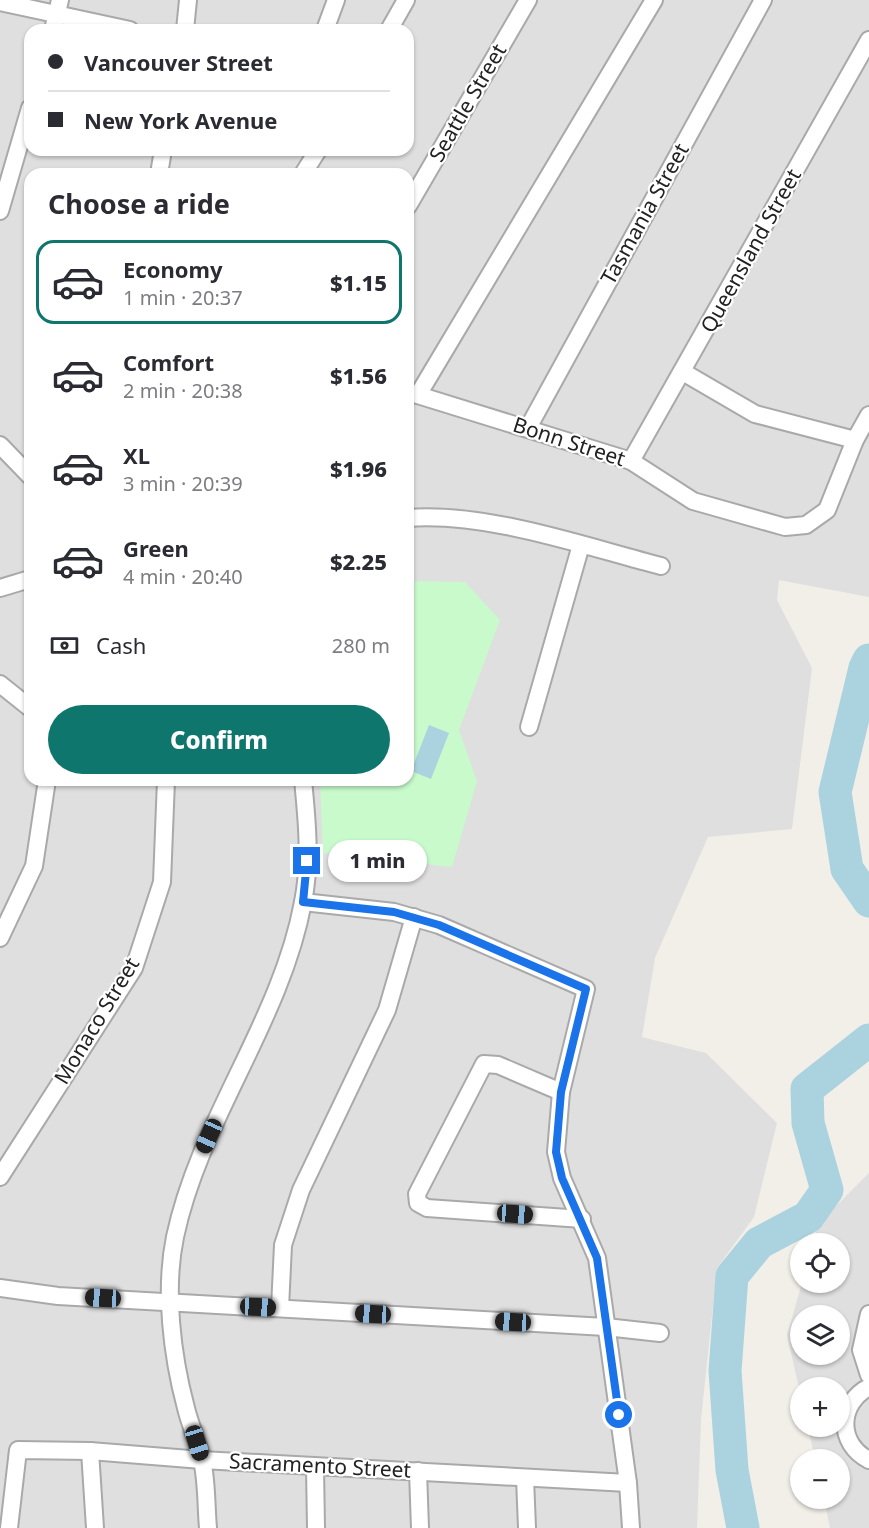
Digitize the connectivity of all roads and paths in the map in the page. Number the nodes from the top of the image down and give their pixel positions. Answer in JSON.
{"nodes":[{"id":1,"x":188,"y":0,"type":"edge"},
{"id":2,"x":336,"y":0,"type":"edge"},
{"id":3,"x":406,"y":0,"type":"edge"},
{"id":4,"x":528,"y":0,"type":"edge"},
{"id":5,"x":654,"y":0,"type":"edge"},
{"id":6,"x":763,"y":0,"type":"edge"},
{"id":7,"x":0,"y":2,"type":"edge"},
{"id":8,"x":59,"y":6,"type":"edge"},
{"id":9,"x":54,"y":24,"type":"edge"},
{"id":10,"x":112,"y":24,"type":"edge"},
{"id":11,"x":186,"y":24,"type":"edge"},
{"id":12,"x":327,"y":24,"type":"edge"},
{"id":13,"x":392,"y":24,"type":"edge"},
{"id":14,"x":869,"y":40,"type":"edge"},
{"id":15,"x":24,"y":129,"type":"edge"},
{"id":16,"x":414,"y":196,"type":"edge"},
{"id":17,"x":0,"y":211,"type":"edge"},
{"id":18,"x":683,"y":372,"type":"junction"},
{"id":19,"x":414,"y":392,"type":"edge"},
{"id":20,"x":414,"y":394,"type":"edge"},
{"id":21,"x":869,"y":415,"type":"edge"},
{"id":22,"x":528,"y":428,"type":"junction"},
{"id":23,"x":855,"y":440,"type":"junction"},
{"id":24,"x":3,"y":452,"type":"edge"},
{"id":25,"x":631,"y":461,"type":"junction"},
{"id":26,"x":24,"y":471,"type":"edge"},
{"id":27,"x":414,"y":517,"type":"edge"},
{"id":28,"x":581,"y":545,"type":"junction"},
{"id":29,"x":661,"y":566,"type":"dead end"},
{"id":30,"x":24,"y":581,"type":"edge"},
{"id":31,"x":0,"y":588,"type":"edge"},
{"id":32,"x":0,"y":684,"type":"edge"},
{"id":33,"x":24,"y":703,"type":"edge"},
{"id":34,"x":529,"y":727,"type":"dead end"},
{"id":35,"x":46,"y":786,"type":"edge"},
{"id":36,"x":166,"y":786,"type":"edge"},
{"id":37,"x":304,"y":786,"type":"edge"},
{"id":38,"x":303,"y":902,"type":"junction"},
{"id":39,"x":414,"y":917,"type":"junction"},
{"id":40,"x":0,"y":938,"type":"edge"},
{"id":41,"x":561,"y":1092,"type":"junction"},
{"id":42,"x":0,"y":1177,"type":"edge"},
{"id":43,"x":582,"y":1219,"type":"junction"},
{"id":44,"x":0,"y":1288,"type":"edge"},
{"id":45,"x":170,"y":1302,"type":"junction"},
{"id":46,"x":280,"y":1308,"type":"junction"},
{"id":47,"x":869,"y":1314,"type":"edge"},
{"id":48,"x":606,"y":1327,"type":"junction"},
{"id":49,"x":660,"y":1333,"type":"dead end"},
{"id":50,"x":869,"y":1375,"type":"edge"},
{"id":51,"x":869,"y":1387,"type":"edge"},
{"id":52,"x":90,"y":1452,"type":"junction"},
{"id":53,"x":202,"y":1460,"type":"junction"},
{"id":54,"x":869,"y":1460,"type":"edge"},
{"id":55,"x":315,"y":1467,"type":"junction"},
{"id":56,"x":418,"y":1471,"type":"junction"},
{"id":57,"x":525,"y":1478,"type":"junction"},
{"id":58,"x":628,"y":1483,"type":"junction"},
{"id":59,"x":9,"y":1528,"type":"edge"},
{"id":60,"x":95,"y":1528,"type":"edge"},
{"id":61,"x":208,"y":1528,"type":"edge"},
{"id":62,"x":316,"y":1528,"type":"edge"},
{"id":63,"x":420,"y":1528,"type":"edge"},
{"id":64,"x":527,"y":1528,"type":"edge"},
{"id":65,"x":631,"y":1528,"type":"edge"}],
"edges":[{"from":1,"to":11,"type":"street"},
{"from":2,"to":12,"type":"street"},
{"from":3,"to":13,"type":"street"},
{"from":4,"to":16,"type":"street","name":"Seattle Street"},
{"from":5,"to":19,"type":"street"},
{"from":6,"to":22,"type":"street","name":"Tasmania Street"},
{"from":7,"to":8,"type":"street"},
{"from":8,"to":9,"type":"street"},
{"from":8,"to":10,"type":"street"},
{"from":14,"to":18,"type":"street","name":"Queensland Street"},
{"from":15,"to":17,"type":"street"},
{"from":18,"to":23,"type":"street"},
{"from":18,"to":25,"type":"street","name":"Queensland Street"},
{"from":20,"to":22,"type":"street","name":"Bonn Street"},
{"from":21,"to":23,"type":"street","name":"Bonn Street"},
{"from":22,"to":25,"type":"street","name":"Bonn Street"},
{"from":23,"to":25,"type":"street","name":"Bonn Street"},
{"from":24,"to":26,"type":"street"},
{"from":27,"to":28,"type":"street"},
{"from":28,"to":29,"type":"street"},
{"from":28,"to":34,"type":"street"},
{"from":30,"to":31,"type":"street"},
{"from":32,"to":33,"type":"street"},
{"from":35,"to":40,"type":"street"},
{"from":36,"to":42,"type":"street","name":"Monaco Street"},
{"from":37,"to":38,"type":"street"},
{"from":38,"to":39,"type":"street"},
{"from":38,"to":45,"type":"street"},
{"from":39,"to":41,"type":"street"},
{"from":39,"to":46,"type":"street"},
{"from":41,"to":43,"type":"street"},
{"from":41,"to":43,"type":"street"},
{"from":43,"to":48,"type":"street"},
{"from":44,"to":45,"type":"street"},
{"from":45,"to":46,"type":"street"},
{"from":45,"to":53,"type":"street"},
{"from":46,"to":48,"type":"street"},
{"from":47,"to":50,"type":"street"},
{"from":48,"to":49,"type":"street"},
{"from":48,"to":58,"type":"street"},
{"from":51,"to":54,"type":"street"},
{"from":52,"to":53,"type":"street","name":"Sacramento Street"},
{"from":52,"to":59,"type":"street","name":"Sacramento Street"},
{"from":52,"to":60,"type":"street"},
{"from":53,"to":55,"type":"street","name":"Sacramento Street"},
{"from":53,"to":61,"type":"street"},
{"from":55,"to":56,"type":"street","name":"Sacramento Street"},
{"from":55,"to":62,"type":"street"},
{"from":56,"to":57,"type":"street","name":"Sacramento Street"},
{"from":56,"to":63,"type":"street"},
{"from":57,"to":58,"type":"street","name":"Sacramento Street"},
{"from":57,"to":64,"type":"street"},
{"from":58,"to":65,"type":"street"}]}
